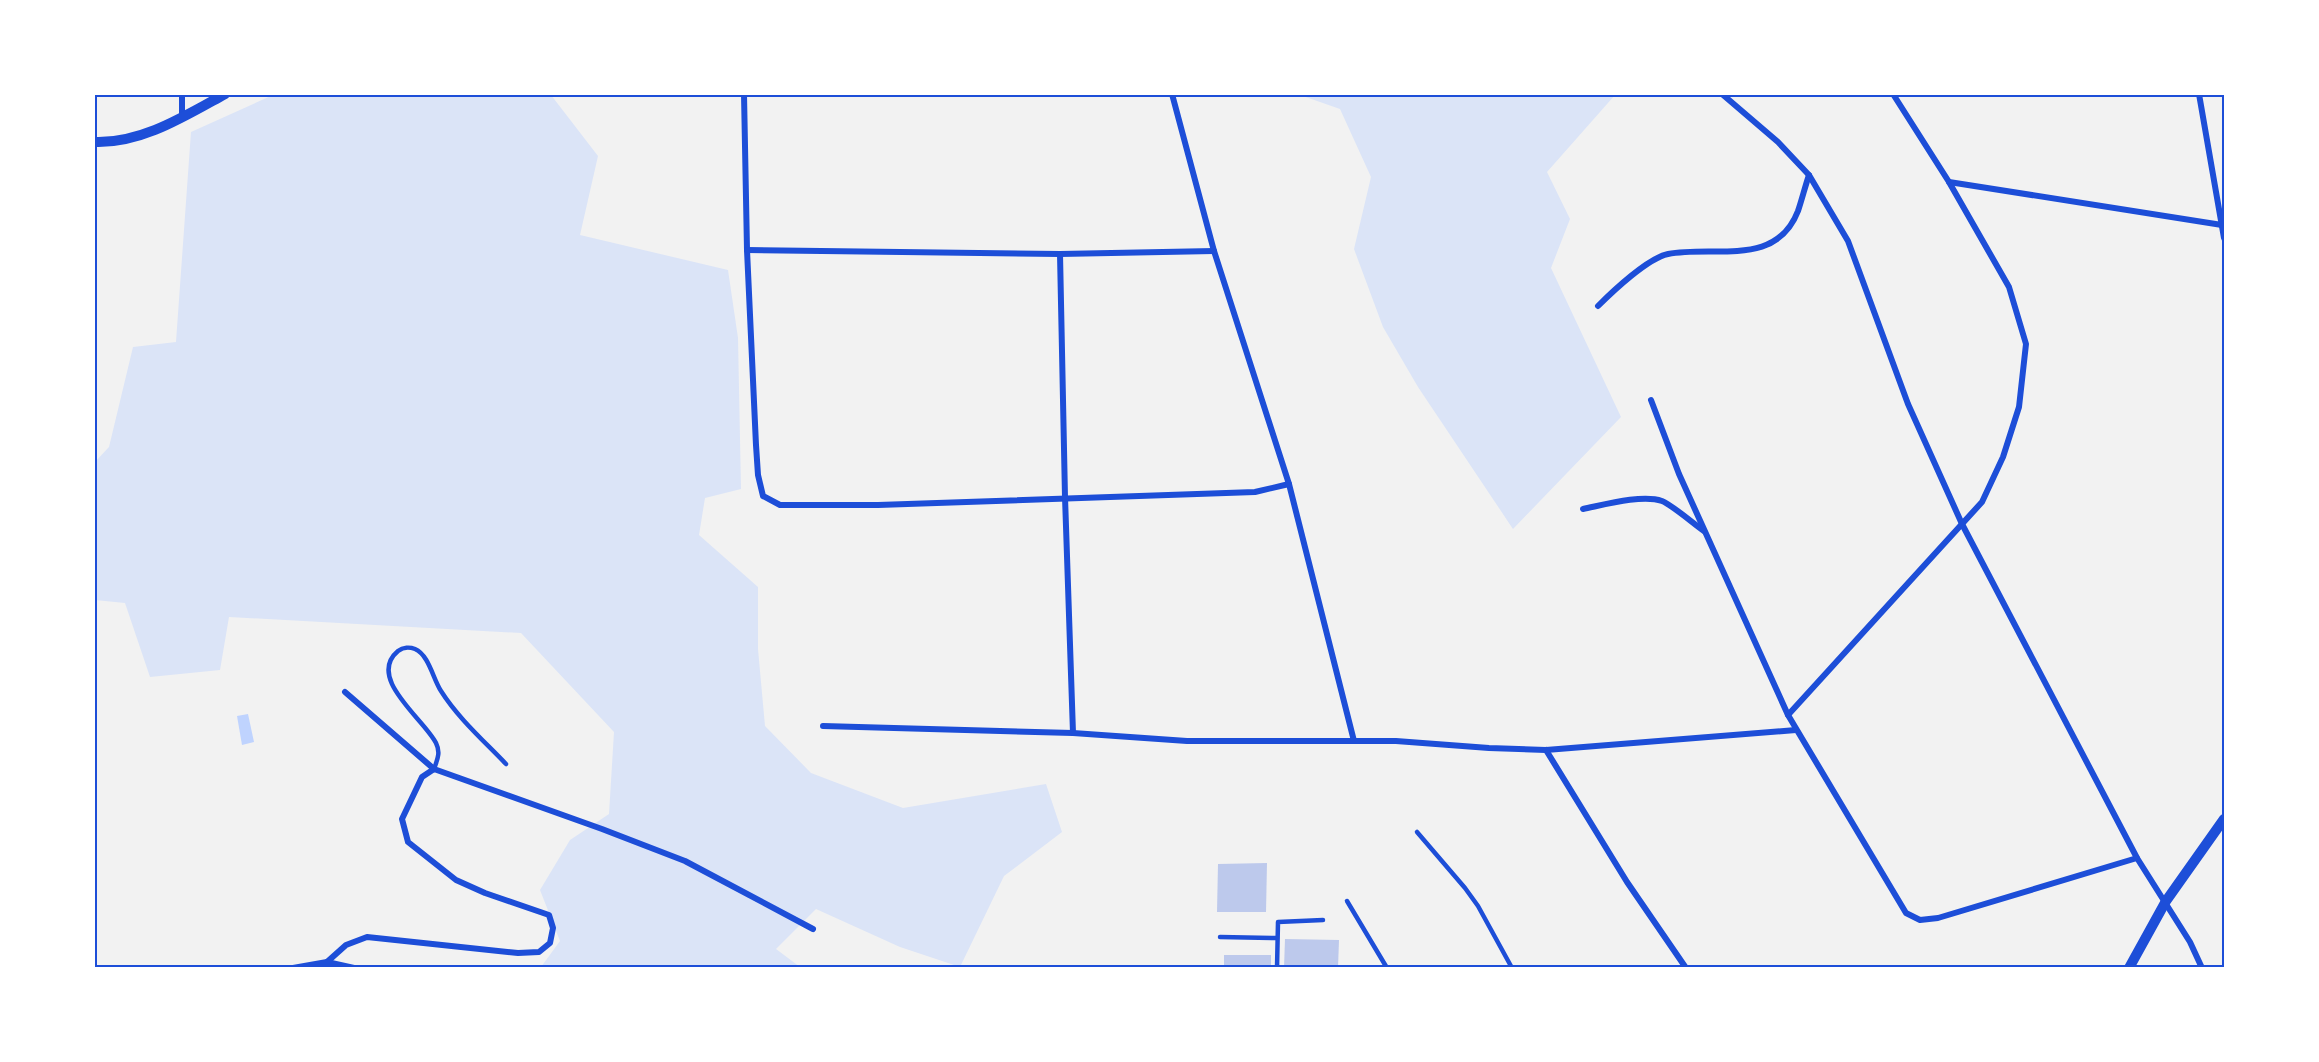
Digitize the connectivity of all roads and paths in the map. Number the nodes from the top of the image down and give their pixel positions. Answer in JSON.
{"nodes":[{"id":1,"x":182,"y":94,"type":"edge"},
{"id":2,"x":225,"y":94,"type":"edge"},
{"id":3,"x":744,"y":94,"type":"edge"},
{"id":4,"x":1172,"y":94,"type":"edge"},
{"id":5,"x":1722,"y":94,"type":"edge"},
{"id":6,"x":1893,"y":94,"type":"edge"},
{"id":7,"x":2199,"y":94,"type":"edge"},
{"id":8,"x":182,"y":117,"type":"junction"},
{"id":9,"x":94,"y":142,"type":"edge"},
{"id":10,"x":1809,"y":175,"type":"junction"},
{"id":11,"x":1949,"y":182,"type":"junction"},
{"id":12,"x":2222,"y":225,"type":"junction"},
{"id":13,"x":2224,"y":238,"type":"edge"},
{"id":14,"x":747,"y":250,"type":"junction"},
{"id":15,"x":1214,"y":251,"type":"junction"},
{"id":16,"x":1060,"y":254,"type":"junction"},
{"id":17,"x":1598,"y":306,"type":"dead end"},
{"id":18,"x":1651,"y":400,"type":"dead end"},
{"id":19,"x":1289,"y":484,"type":"junction"},
{"id":20,"x":1065,"y":497,"type":"junction"},
{"id":21,"x":1583,"y":509,"type":"dead end"},
{"id":22,"x":1962,"y":524,"type":"junction"},
{"id":23,"x":1704,"y":531,"type":"junction"},
{"id":24,"x":345,"y":692,"type":"dead end"},
{"id":25,"x":1788,"y":715,"type":"junction"},
{"id":26,"x":823,"y":726,"type":"dead end"},
{"id":27,"x":1796,"y":730,"type":"junction"},
{"id":28,"x":1073,"y":733,"type":"junction"},
{"id":29,"x":1354,"y":741,"type":"junction"},
{"id":30,"x":1546,"y":750,"type":"junction"},
{"id":31,"x":506,"y":764,"type":"dead end"},
{"id":32,"x":434,"y":769,"type":"junction"},
{"id":33,"x":2224,"y":819,"type":"edge"},
{"id":34,"x":1417,"y":832,"type":"dead end"},
{"id":35,"x":2138,"y":858,"type":"junction"},
{"id":36,"x":1347,"y":901,"type":"dead end"},
{"id":37,"x":2166,"y":902,"type":"junction"},
{"id":38,"x":1323,"y":921,"type":"dead end"},
{"id":39,"x":813,"y":929,"type":"dead end"},
{"id":40,"x":1220,"y":937,"type":"dead end"},
{"id":41,"x":1277,"y":938,"type":"junction"},
{"id":42,"x":327,"y":962,"type":"junction"},
{"id":43,"x":293,"y":968,"type":"edge"},
{"id":44,"x":354,"y":968,"type":"edge"},
{"id":45,"x":1277,"y":968,"type":"edge"},
{"id":46,"x":1388,"y":968,"type":"edge"},
{"id":47,"x":1512,"y":968,"type":"edge"},
{"id":48,"x":1686,"y":968,"type":"edge"},
{"id":49,"x":2129,"y":968,"type":"edge"},
{"id":50,"x":2202,"y":968,"type":"edge"}],
"edges":[{"from":1,"to":8,"type":"street"},
{"from":2,"to":8,"type":"street"},
{"from":3,"to":14,"type":"street"},
{"from":4,"to":15,"type":"street"},
{"from":5,"to":10,"type":"street"},
{"from":6,"to":11,"type":"street"},
{"from":7,"to":12,"type":"street"},
{"from":8,"to":9,"type":"street"},
{"from":10,"to":17,"type":"street"},
{"from":10,"to":22,"type":"street"},
{"from":11,"to":12,"type":"street"},
{"from":11,"to":22,"type":"street"},
{"from":12,"to":13,"type":"street"},
{"from":14,"to":16,"type":"street"},
{"from":14,"to":20,"type":"street"},
{"from":15,"to":16,"type":"street"},
{"from":15,"to":19,"type":"street"},
{"from":16,"to":20,"type":"street"},
{"from":18,"to":23,"type":"street"},
{"from":19,"to":20,"type":"street"},
{"from":19,"to":29,"type":"street"},
{"from":20,"to":28,"type":"street"},
{"from":21,"to":23,"type":"street"},
{"from":22,"to":25,"type":"street"},
{"from":22,"to":35,"type":"street"},
{"from":23,"to":25,"type":"street"},
{"from":24,"to":32,"type":"street"},
{"from":25,"to":27,"type":"street"},
{"from":26,"to":28,"type":"street"},
{"from":27,"to":30,"type":"street"},
{"from":27,"to":35,"type":"street"},
{"from":28,"to":29,"type":"street"},
{"from":29,"to":30,"type":"street"},
{"from":30,"to":48,"type":"street"},
{"from":31,"to":32,"type":"lane"},
{"from":32,"to":39,"type":"street"},
{"from":32,"to":42,"type":"street"},
{"from":33,"to":37,"type":"street"},
{"from":34,"to":47,"type":"lane"},
{"from":35,"to":37,"type":"street"},
{"from":36,"to":46,"type":"lane"},
{"from":37,"to":49,"type":"street"},
{"from":37,"to":50,"type":"street"},
{"from":38,"to":41,"type":"lane"},
{"from":40,"to":41,"type":"lane"},
{"from":41,"to":45,"type":"lane"},
{"from":42,"to":43,"type":"street"},
{"from":42,"to":44,"type":"street"}]}
